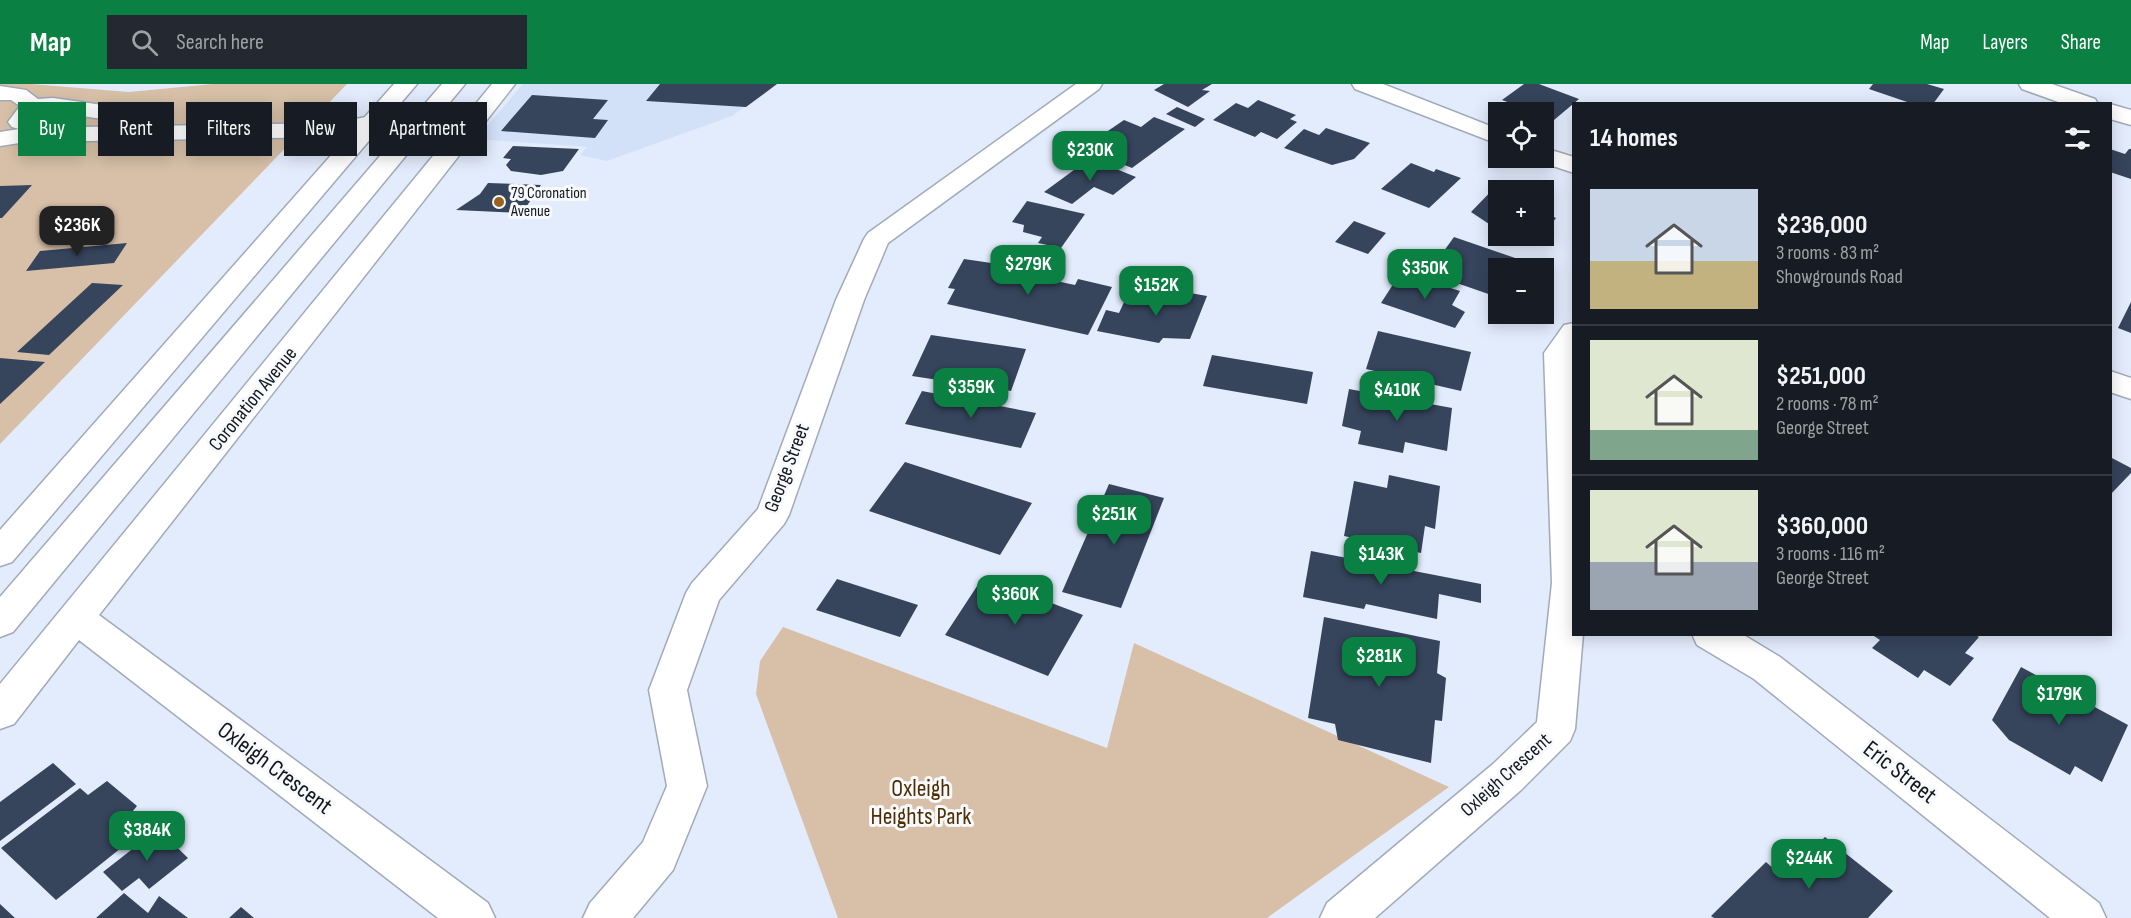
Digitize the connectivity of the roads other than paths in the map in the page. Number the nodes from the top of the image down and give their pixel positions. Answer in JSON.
{"nodes":[{"id":1,"x":406,"y":84,"type":"edge"},
{"id":2,"x":454,"y":84,"type":"edge"},
{"id":3,"x":504,"y":84,"type":"edge"},
{"id":4,"x":1091,"y":84,"type":"edge"},
{"id":5,"x":1363,"y":84,"type":"edge"},
{"id":6,"x":2030,"y":84,"type":"edge"},
{"id":7,"x":0,"y":93,"type":"edge"},
{"id":8,"x":30,"y":102,"type":"edge"},
{"id":9,"x":390,"y":102,"type":"edge"},
{"id":10,"x":439,"y":102,"type":"edge"},
{"id":11,"x":2081,"y":102,"type":"edge"},
{"id":12,"x":86,"y":109,"type":"edge"},
{"id":13,"x":2112,"y":112,"type":"edge"},
{"id":14,"x":2131,"y":118,"type":"edge"},
{"id":15,"x":369,"y":120,"type":"edge"},
{"id":16,"x":18,"y":123,"type":"edge"},
{"id":17,"x":369,"y":123,"type":"edge"},
{"id":18,"x":369,"y":127,"type":"edge"},
{"id":19,"x":0,"y":133,"type":"edge"},
{"id":20,"x":1488,"y":133,"type":"edge"},
{"id":21,"x":0,"y":139,"type":"edge"},
{"id":22,"x":394,"y":156,"type":"edge"},
{"id":23,"x":1554,"y":159,"type":"edge"},
{"id":24,"x":1572,"y":165,"type":"edge"},
{"id":25,"x":1572,"y":335,"type":"edge"},
{"id":26,"x":2112,"y":382,"type":"edge"},
{"id":27,"x":2131,"y":389,"type":"edge"},
{"id":28,"x":0,"y":553,"type":"edge"},
{"id":29,"x":1572,"y":584,"type":"edge"},
{"id":30,"x":77,"y":618,"type":"junction"},
{"id":31,"x":0,"y":622,"type":"edge"},
{"id":32,"x":1713,"y":636,"type":"edge"},
{"id":33,"x":0,"y":712,"type":"edge"},
{"id":34,"x":472,"y":918,"type":"edge"},
{"id":35,"x":605,"y":918,"type":"edge"},
{"id":36,"x":1342,"y":918,"type":"edge"},
{"id":37,"x":2084,"y":918,"type":"edge"}],
"edges":[{"from":1,"to":9,"type":"street"},
{"from":2,"to":10,"type":"street"},
{"from":3,"to":30,"type":"street","name":"Coronation Avenue"},
{"from":4,"to":35,"type":"street","name":"George Street"},
{"from":5,"to":20,"type":"street"},
{"from":6,"to":11,"type":"street"},
{"from":7,"to":8,"type":"street"},
{"from":12,"to":15,"type":"street"},
{"from":13,"to":14,"type":"street"},
{"from":16,"to":19,"type":"street"},
{"from":17,"to":21,"type":"street"},
{"from":18,"to":28,"type":"street"},
{"from":22,"to":31,"type":"street"},
{"from":23,"to":24,"type":"street"},
{"from":25,"to":29,"type":"street","name":"Oxleigh Crescent"},
{"from":26,"to":27,"type":"street"},
{"from":29,"to":36,"type":"street","name":"Oxleigh Crescent"},
{"from":30,"to":33,"type":"street","name":"Coronation Avenue"},
{"from":30,"to":34,"type":"street","name":"Oxleigh Crescent"},
{"from":32,"to":37,"type":"street","name":"Eric Street"}]}
